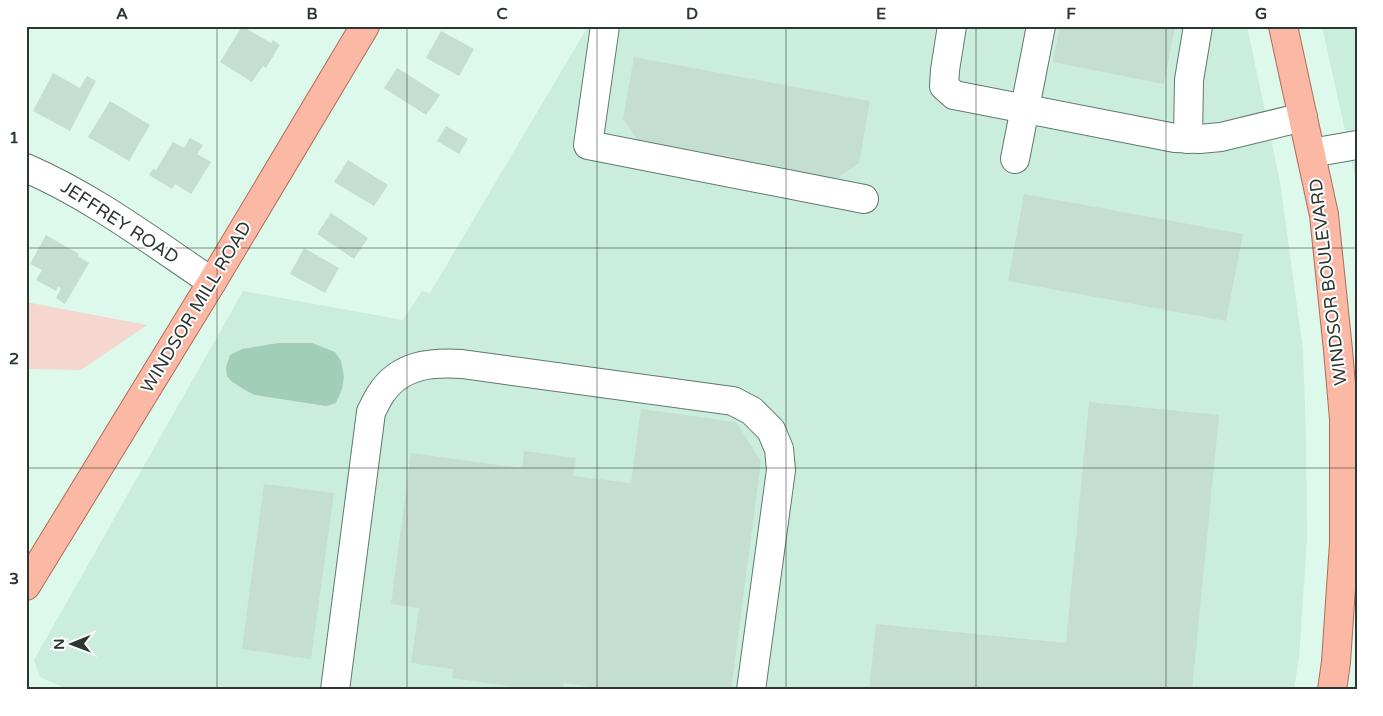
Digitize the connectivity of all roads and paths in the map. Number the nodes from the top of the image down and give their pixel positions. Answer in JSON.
{"nodes":[{"id":1,"x":365,"y":26,"type":"edge"},
{"id":2,"x":605,"y":26,"type":"edge"},
{"id":3,"x":952,"y":26,"type":"edge"},
{"id":4,"x":1041,"y":26,"type":"edge"},
{"id":5,"x":1198,"y":26,"type":"edge"},
{"id":6,"x":1283,"y":26,"type":"edge"},
{"id":7,"x":1026,"y":110,"type":"junction"},
{"id":8,"x":1303,"y":117,"type":"junction"},
{"id":9,"x":1188,"y":139,"type":"junction"},
{"id":10,"x":1357,"y":144,"type":"edge"},
{"id":11,"x":1311,"y":153,"type":"junction"},
{"id":12,"x":1015,"y":159,"type":"dead end"},
{"id":13,"x":26,"y":168,"type":"edge"},
{"id":14,"x":864,"y":199,"type":"dead end"},
{"id":15,"x":212,"y":282,"type":"junction"},
{"id":16,"x":1350,"y":420,"type":"edge"},
{"id":17,"x":26,"y":586,"type":"edge"},
{"id":18,"x":335,"y":690,"type":"edge"},
{"id":19,"x":751,"y":690,"type":"edge"},
{"id":20,"x":1332,"y":690,"type":"edge"}],
"edges":[{"from":1,"to":15,"type":"main road","name":"WINDSOR MILL ROAD"},
{"from":2,"to":14,"type":"street"},
{"from":3,"to":7,"type":"street"},
{"from":4,"to":7,"type":"street"},
{"from":5,"to":9,"type":"street"},
{"from":6,"to":8,"type":"main road","name":"WINDSOR BOULEVARD"},
{"from":7,"to":9,"type":"street"},
{"from":7,"to":12,"type":"street"},
{"from":8,"to":9,"type":"street"},
{"from":8,"to":11,"type":"main road","name":"WINDSOR BOULEVARD"},
{"from":10,"to":11,"type":"street"},
{"from":11,"to":16,"type":"main road","name":"WINDSOR BOULEVARD"},
{"from":13,"to":15,"type":"street","name":"JEFFREY ROAD"},
{"from":15,"to":17,"type":"main road","name":"WINDSOR MILL ROAD"},
{"from":16,"to":20,"type":"main road","name":"WINDSOR BOULEVARD"},
{"from":18,"to":19,"type":"street"}]}
